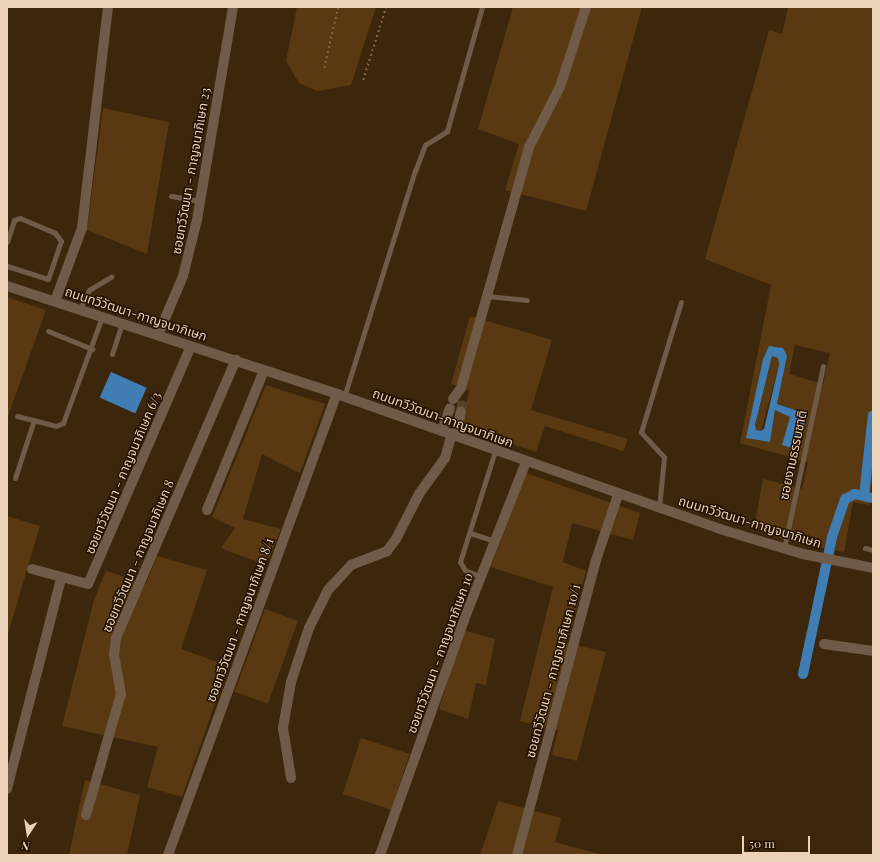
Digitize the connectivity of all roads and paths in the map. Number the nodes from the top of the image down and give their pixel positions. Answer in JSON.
{"nodes":[{"id":1,"x":108,"y":7,"type":"edge"},
{"id":2,"x":233,"y":7,"type":"edge"},
{"id":3,"x":338,"y":7,"type":"edge"},
{"id":4,"x":386,"y":7,"type":"edge"},
{"id":5,"x":482,"y":7,"type":"edge"},
{"id":6,"x":586,"y":7,"type":"edge"},
{"id":7,"x":324,"y":68,"type":"dead end"},
{"id":8,"x":363,"y":80,"type":"dead end"},
{"id":9,"x":171,"y":196,"type":"dead end"},
{"id":10,"x":200,"y":201,"type":"junction"},
{"id":11,"x":7,"y":242,"type":"edge"},
{"id":12,"x":7,"y":266,"type":"edge"},
{"id":13,"x":111,"y":276,"type":"dead end"},
{"id":14,"x":7,"y":286,"type":"edge"},
{"id":15,"x":487,"y":296,"type":"junction"},
{"id":16,"x":526,"y":300,"type":"dead end"},
{"id":17,"x":55,"y":301,"type":"junction"},
{"id":18,"x":681,"y":302,"type":"dead end"},
{"id":19,"x":80,"y":309,"type":"junction"},
{"id":20,"x":102,"y":316,"type":"junction"},
{"id":21,"x":122,"y":323,"type":"junction"},
{"id":22,"x":48,"y":331,"type":"dead end"},
{"id":23,"x":158,"y":334,"type":"junction"},
{"id":24,"x":191,"y":346,"type":"junction"},
{"id":25,"x":92,"y":349,"type":"junction"},
{"id":26,"x":112,"y":354,"type":"dead end"},
{"id":27,"x":236,"y":360,"type":"junction"},
{"id":28,"x":823,"y":366,"type":"dead end"},
{"id":29,"x":264,"y":370,"type":"junction"},
{"id":30,"x":340,"y":395,"type":"junction"},
{"id":31,"x":461,"y":411,"type":"tunnel mouth"},
{"id":32,"x":17,"y":416,"type":"dead end"},
{"id":33,"x":34,"y":420,"type":"junction"},
{"id":34,"x":450,"y":434,"type":"junction"},
{"id":35,"x":495,"y":451,"type":"junction"},
{"id":36,"x":526,"y":462,"type":"junction"},
{"id":37,"x":15,"y":478,"type":"dead end"},
{"id":38,"x":618,"y":495,"type":"junction"},
{"id":39,"x":659,"y":508,"type":"junction"},
{"id":40,"x":207,"y":510,"type":"dead end"},
{"id":41,"x":470,"y":533,"type":"junction"},
{"id":42,"x":494,"y":541,"type":"junction"},
{"id":43,"x":784,"y":548,"type":"junction"},
{"id":44,"x":865,"y":548,"type":"dead end"},
{"id":45,"x":873,"y":550,"type":"edge"},
{"id":46,"x":873,"y":568,"type":"edge"},
{"id":47,"x":32,"y":569,"type":"dead end"},
{"id":48,"x":482,"y":577,"type":"junction"},
{"id":49,"x":61,"y":579,"type":"junction"},
{"id":50,"x":824,"y":644,"type":"dead end"},
{"id":51,"x":873,"y":651,"type":"edge"},
{"id":52,"x":292,"y":778,"type":"dead end"},
{"id":53,"x":7,"y":789,"type":"edge"},
{"id":54,"x":86,"y":815,"type":"dead end"},
{"id":55,"x":168,"y":855,"type":"edge"},
{"id":56,"x":380,"y":855,"type":"edge"},
{"id":57,"x":517,"y":855,"type":"edge"}],
"edges":[{"from":1,"to":17,"type":"street"},
{"from":2,"to":10,"type":"street","name":"ซอยทวีวัฒนา - กาญจนาภิเษก 23"},
{"from":3,"to":7,"type":"path"},
{"from":4,"to":8,"type":"path"},
{"from":5,"to":30,"type":"lane"},
{"from":6,"to":15,"type":"street"},
{"from":9,"to":10,"type":"lane"},
{"from":10,"to":23,"type":"street","name":"ซอยทวีวัฒนา - กาญจนาภิเษก 23"},
{"from":11,"to":12,"type":"lane"},
{"from":13,"to":19,"type":"lane"},
{"from":14,"to":17,"type":"street","name":"ถนนทวีวัฒนา-กาญจนาภิเษก"},
{"from":15,"to":16,"type":"lane"},
{"from":15,"to":34,"type":"street"},
{"from":17,"to":19,"type":"street","name":"ถนนทวีวัฒนา-กาญจนาภิเษก"},
{"from":18,"to":39,"type":"lane"},
{"from":19,"to":20,"type":"street","name":"ถนนทวีวัฒนา-กาญจนาภิเษก"},
{"from":20,"to":21,"type":"street","name":"ถนนทวีวัฒนา-กาญจนาภิเษก"},
{"from":20,"to":25,"type":"lane"},
{"from":21,"to":23,"type":"street","name":"ถนนทวีวัฒนา-กาญจนาภิเษก"},
{"from":21,"to":26,"type":"lane"},
{"from":22,"to":25,"type":"lane"},
{"from":23,"to":24,"type":"street","name":"ถนนทวีวัฒนา-กาญจนาภิเษก"},
{"from":24,"to":27,"type":"street","name":"ถนนทวีวัฒนา-กาญจนาภิเษก"},
{"from":24,"to":49,"type":"street","name":"ซอยทวีวัฒนา - กาญจนาภิเษก 6/3"},
{"from":25,"to":33,"type":"lane"},
{"from":27,"to":29,"type":"street","name":"ถนนทวีวัฒนา-กาญจนาภิเษก"},
{"from":27,"to":54,"type":"street","name":"ซอยทวีวัฒนา - กาญจนาภิเษก 8"},
{"from":28,"to":43,"type":"lane","name":"ซอยงามธรรมชาติ"},
{"from":29,"to":30,"type":"street","name":"ถนนทวีวัฒนา-กาญจนาภิเษก"},
{"from":29,"to":40,"type":"street"},
{"from":30,"to":34,"type":"street","name":"ถนนทวีวัฒนา-กาญจนาภิเษก"},
{"from":30,"to":55,"type":"street","name":"ซอยทวีวัฒนา - กาญจนาภิเษก 8/1"},
{"from":31,"to":34,"type":"street"},
{"from":32,"to":33,"type":"lane"},
{"from":33,"to":37,"type":"lane"},
{"from":34,"to":35,"type":"street","name":"ถนนทวีวัฒนา-กาญจนาภิเษก"},
{"from":34,"to":52,"type":"street"},
{"from":35,"to":36,"type":"street","name":"ถนนทวีวัฒนา-กาญจนาภิเษก"},
{"from":35,"to":41,"type":"lane"},
{"from":36,"to":38,"type":"street","name":"ถนนทวีวัฒนา-กาญจนาภิเษก"},
{"from":36,"to":42,"type":"street","name":"ซอยทวีวัฒนา - กาญจนาภิเษก 10"},
{"from":38,"to":39,"type":"street","name":"ถนนทวีวัฒนา-กาญจนาภิเษก"},
{"from":38,"to":57,"type":"street","name":"ซอยทวีวัฒนา - กาญจนาภิเษก 10/1"},
{"from":39,"to":43,"type":"street","name":"ถนนทวีวัฒนา-กาญจนาภิเษก"},
{"from":41,"to":42,"type":"lane"},
{"from":41,"to":48,"type":"lane"},
{"from":42,"to":48,"type":"street","name":"ซอยทวีวัฒนา - กาญจนาภิเษก 10"},
{"from":43,"to":46,"type":"street","name":"ถนนทวีวัฒนา-กาญจนาภิเษก"},
{"from":44,"to":45,"type":"lane"},
{"from":47,"to":49,"type":"street","name":"ซอยทวีวัฒนา - กาญจนาภิเษก 6/3"},
{"from":48,"to":56,"type":"street","name":"ซอยทวีวัฒนา - กาญจนาภิเษก 10"},
{"from":49,"to":53,"type":"street"},
{"from":50,"to":51,"type":"street"}]}
